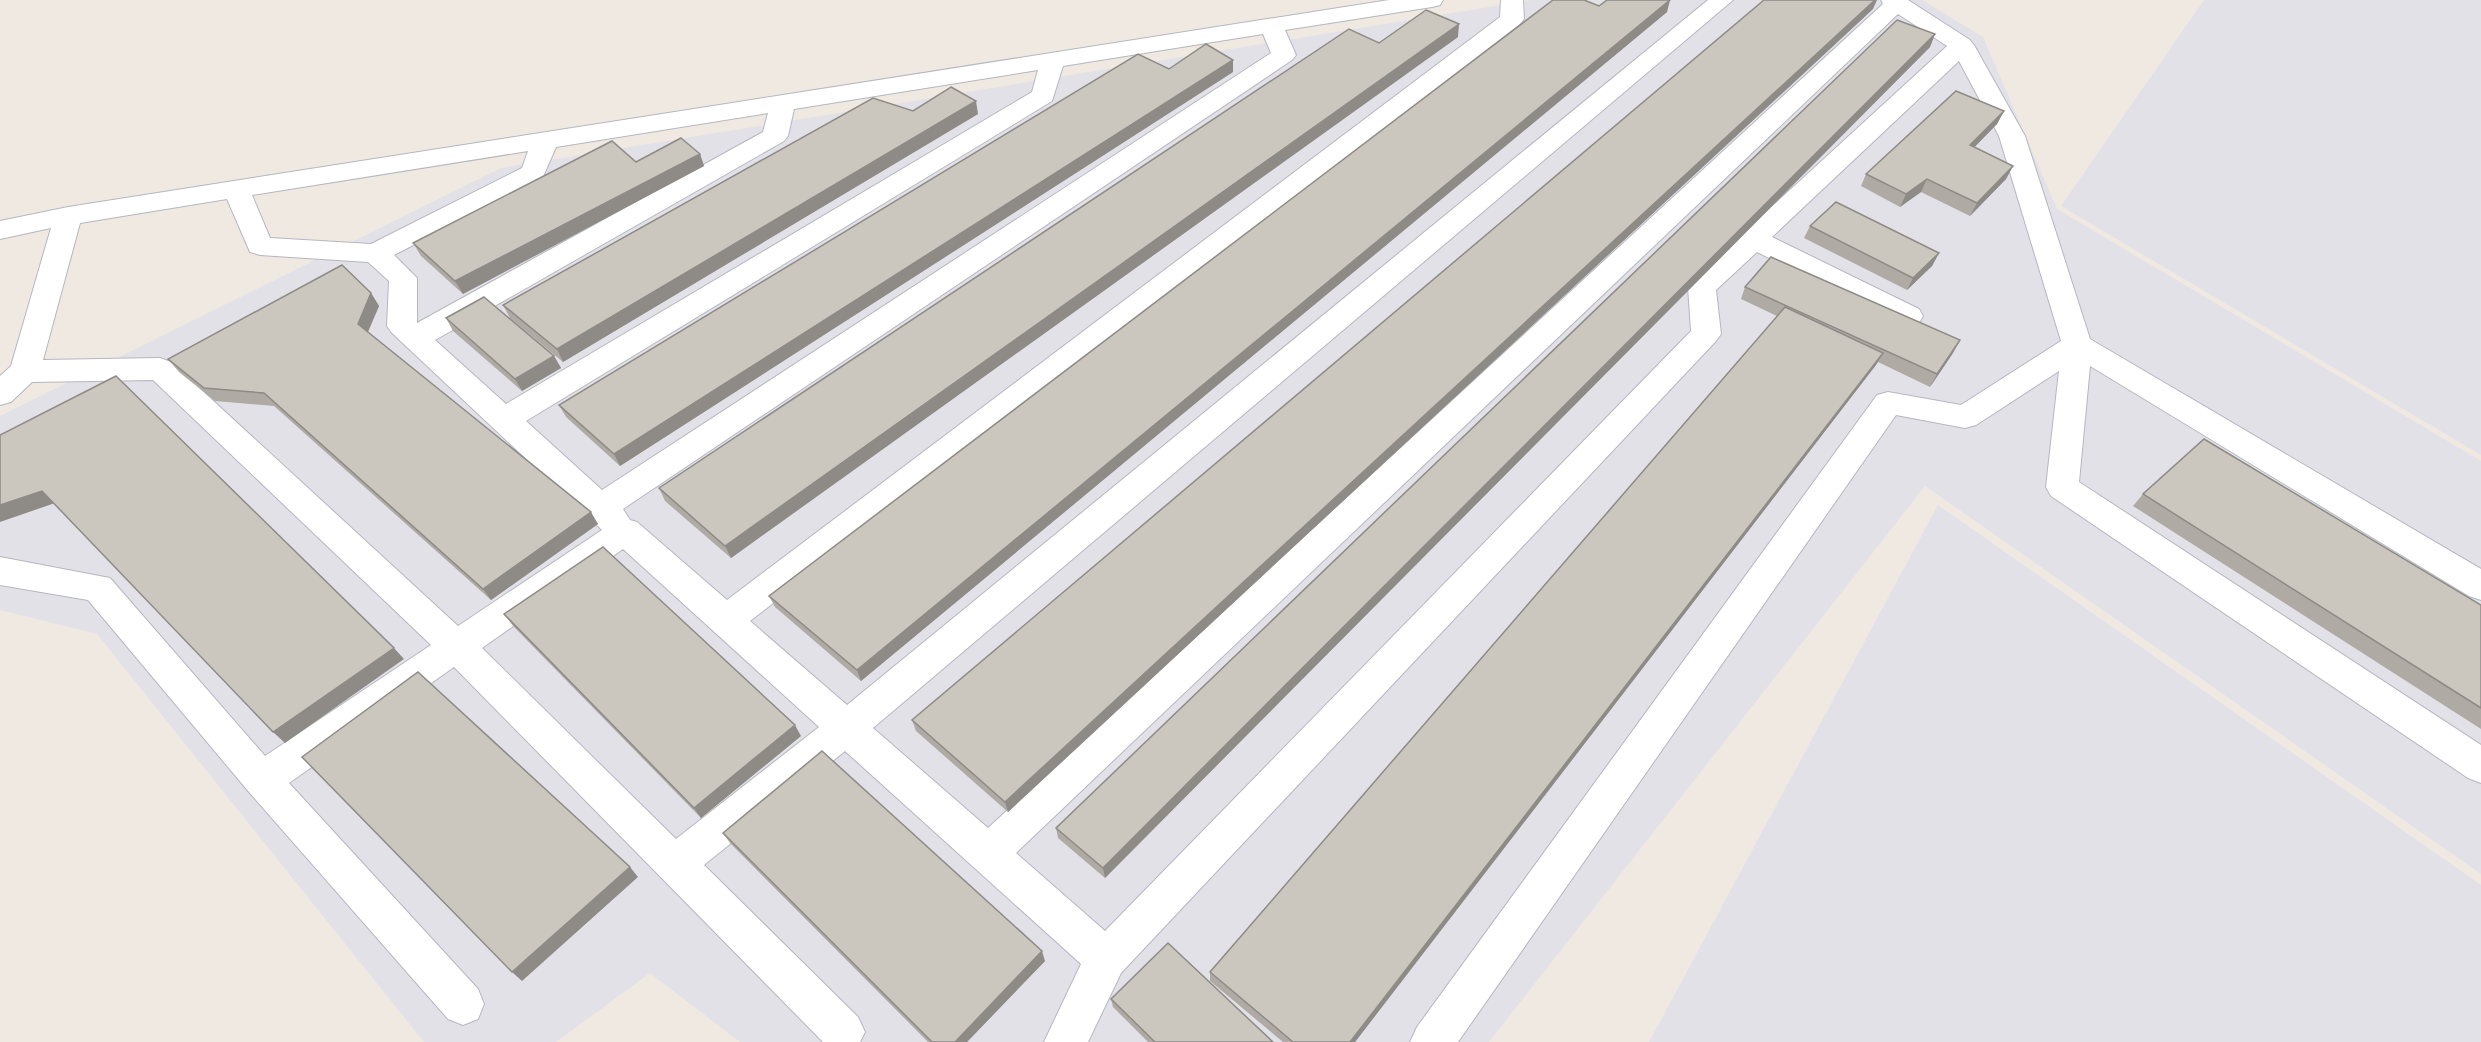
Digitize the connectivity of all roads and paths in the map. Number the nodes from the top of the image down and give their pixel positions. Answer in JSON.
{"nodes":[{"id":1,"x":1432,"y":0,"type":"edge"},
{"id":2,"x":1512,"y":0,"type":"edge"},
{"id":3,"x":1722,"y":0,"type":"edge"},
{"id":4,"x":1894,"y":2,"type":"edge"},
{"id":5,"x":1271,"y":26,"type":"junction"},
{"id":6,"x":1962,"y":45,"type":"junction"},
{"id":7,"x":1053,"y":60,"type":"junction"},
{"id":8,"x":783,"y":103,"type":"junction"},
{"id":9,"x":545,"y":141,"type":"junction"},
{"id":10,"x":236,"y":190,"type":"junction"},
{"id":11,"x":68,"y":216,"type":"junction"},
{"id":12,"x":0,"y":230,"type":"edge"},
{"id":13,"x":1754,"y":238,"type":"junction"},
{"id":14,"x":375,"y":254,"type":"junction"},
{"id":15,"x":1909,"y":316,"type":"edge"},
{"id":16,"x":415,"y":338,"type":"junction"},
{"id":17,"x":2077,"y":345,"type":"junction"},
{"id":18,"x":25,"y":370,"type":"junction"},
{"id":19,"x":0,"y":394,"type":"edge"},
{"id":20,"x":504,"y":420,"type":"junction"},
{"id":21,"x":612,"y":519,"type":"junction"},
{"id":22,"x":0,"y":571,"type":"edge"},
{"id":23,"x":2481,"y":586,"type":"edge"},
{"id":24,"x":725,"y":621,"type":"junction"},
{"id":25,"x":457,"y":647,"type":"junction"},
{"id":26,"x":846,"y":728,"type":"junction"},
{"id":27,"x":2481,"y":766,"type":"edge"},
{"id":28,"x":262,"y":780,"type":"junction"},
{"id":29,"x":988,"y":854,"type":"junction"},
{"id":30,"x":675,"y":864,"type":"junction"},
{"id":31,"x":1106,"y":959,"type":"junction"},
{"id":32,"x":463,"y":1004,"type":"dead end"},
{"id":33,"x":843,"y":1032,"type":"dead end"},
{"id":34,"x":1066,"y":1042,"type":"edge"},
{"id":35,"x":1432,"y":1042,"type":"edge"}],
"edges":[{"from":1,"to":5,"type":"street"},
{"from":2,"to":24,"type":"street"},
{"from":3,"to":26,"type":"street"},
{"from":4,"to":6,"type":"street"},
{"from":4,"to":29,"type":"street"},
{"from":5,"to":7,"type":"street"},
{"from":5,"to":21,"type":"street"},
{"from":6,"to":13,"type":"street"},
{"from":6,"to":17,"type":"street"},
{"from":7,"to":8,"type":"street"},
{"from":7,"to":20,"type":"street"},
{"from":8,"to":9,"type":"street"},
{"from":8,"to":16,"type":"street"},
{"from":9,"to":10,"type":"street"},
{"from":9,"to":14,"type":"street"},
{"from":10,"to":11,"type":"street"},
{"from":10,"to":14,"type":"street"},
{"from":11,"to":12,"type":"street"},
{"from":11,"to":18,"type":"street"},
{"from":13,"to":15,"type":"street"},
{"from":13,"to":31,"type":"street"},
{"from":14,"to":16,"type":"street"},
{"from":16,"to":20,"type":"street"},
{"from":17,"to":23,"type":"street"},
{"from":17,"to":27,"type":"street"},
{"from":17,"to":35,"type":"street"},
{"from":18,"to":19,"type":"street"},
{"from":18,"to":25,"type":"street"},
{"from":20,"to":21,"type":"street"},
{"from":21,"to":24,"type":"street"},
{"from":21,"to":25,"type":"street"},
{"from":22,"to":28,"type":"street"},
{"from":24,"to":26,"type":"street"},
{"from":25,"to":28,"type":"street"},
{"from":25,"to":30,"type":"street"},
{"from":26,"to":29,"type":"street"},
{"from":26,"to":30,"type":"street"},
{"from":28,"to":32,"type":"street"},
{"from":29,"to":31,"type":"street"},
{"from":30,"to":33,"type":"street"},
{"from":31,"to":34,"type":"street"}]}
